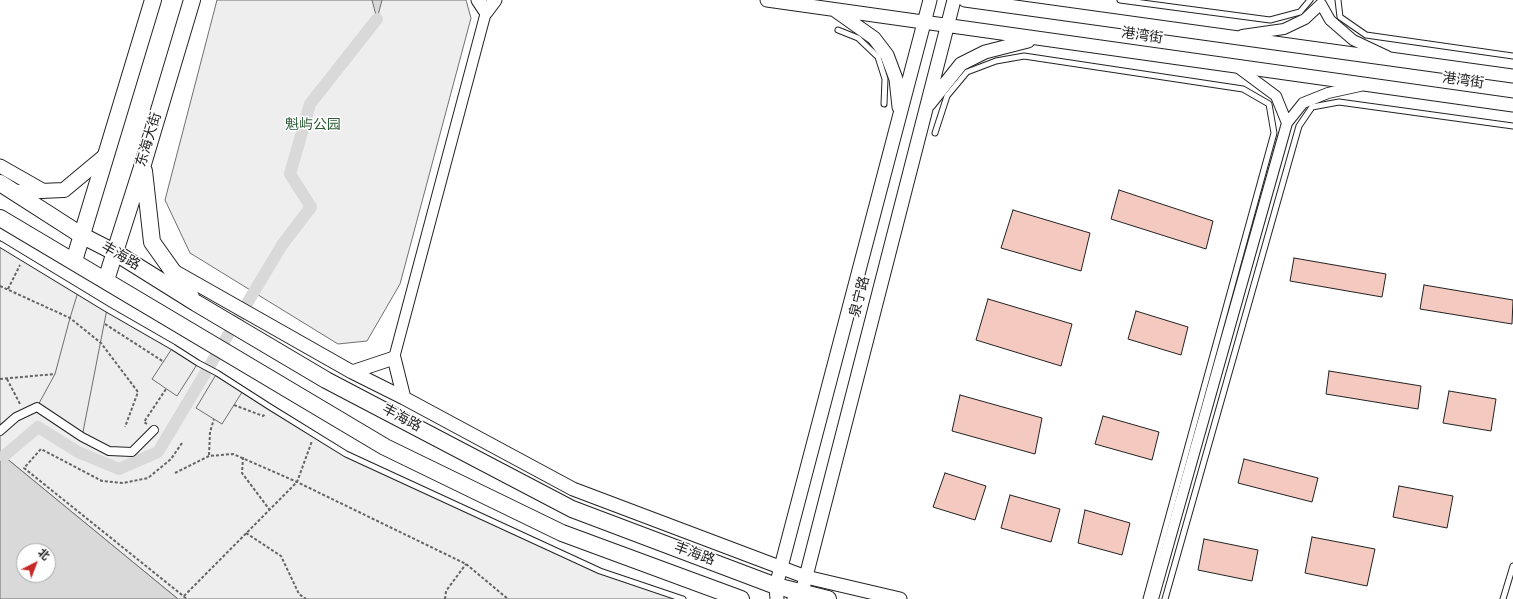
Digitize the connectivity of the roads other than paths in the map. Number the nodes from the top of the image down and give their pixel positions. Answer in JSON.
{"nodes":[{"id":1,"x":154,"y":0,"type":"edge"},
{"id":2,"x":192,"y":0,"type":"edge"},
{"id":3,"x":478,"y":0,"type":"edge"},
{"id":4,"x":495,"y":0,"type":"edge"},
{"id":5,"x":767,"y":0,"type":"edge"},
{"id":6,"x":930,"y":0,"type":"edge"},
{"id":7,"x":954,"y":0,"type":"edge"},
{"id":8,"x":965,"y":0,"type":"edge"},
{"id":9,"x":1023,"y":0,"type":"edge"},
{"id":10,"x":1120,"y":0,"type":"edge"},
{"id":11,"x":1310,"y":0,"type":"edge"},
{"id":12,"x":1338,"y":0,"type":"edge"},
{"id":13,"x":1322,"y":2,"type":"edge"},
{"id":14,"x":833,"y":9,"type":"junction"},
{"id":15,"x":1036,"y":10,"type":"junction"},
{"id":16,"x":486,"y":12,"type":"junction"},
{"id":17,"x":925,"y":22,"type":"junction"},
{"id":18,"x":947,"y":26,"type":"junction"},
{"id":19,"x":838,"y":30,"type":"dead end"},
{"id":20,"x":1231,"y":37,"type":"junction"},
{"id":21,"x":1035,"y":39,"type":"junction"},
{"id":22,"x":1513,"y":56,"type":"edge"},
{"id":23,"x":1394,"y":59,"type":"junction"},
{"id":24,"x":1237,"y":67,"type":"junction"},
{"id":25,"x":1513,"y":76,"type":"edge"},
{"id":26,"x":1365,"y":85,"type":"junction"},
{"id":27,"x":884,"y":104,"type":"dead end"},
{"id":28,"x":1513,"y":106,"type":"edge"},
{"id":29,"x":926,"y":108,"type":"junction"},
{"id":30,"x":900,"y":115,"type":"junction"},
{"id":31,"x":1287,"y":123,"type":"junction"},
{"id":32,"x":1513,"y":126,"type":"edge"},
{"id":33,"x":935,"y":133,"type":"dead end"},
{"id":34,"x":106,"y":156,"type":"junction"},
{"id":35,"x":143,"y":164,"type":"junction"},
{"id":36,"x":0,"y":166,"type":"edge"},
{"id":37,"x":0,"y":183,"type":"edge"},
{"id":38,"x":44,"y":191,"type":"junction"},
{"id":39,"x":16,"y":192,"type":"junction"},
{"id":40,"x":0,"y":218,"type":"edge"},
{"id":41,"x":81,"y":236,"type":"junction"},
{"id":42,"x":0,"y":244,"type":"edge"},
{"id":43,"x":116,"y":253,"type":"junction"},
{"id":44,"x":74,"y":261,"type":"junction"},
{"id":45,"x":171,"y":269,"type":"junction"},
{"id":46,"x":106,"y":280,"type":"junction"},
{"id":47,"x":196,"y":303,"type":"junction"},
{"id":48,"x":394,"y":358,"type":"junction"},
{"id":49,"x":352,"y":372,"type":"junction"},
{"id":50,"x":404,"y":398,"type":"junction"},
{"id":51,"x":154,"y":430,"type":"road end"},
{"id":52,"x":0,"y":431,"type":"edge"},
{"id":53,"x":1513,"y":566,"type":"edge"},
{"id":54,"x":780,"y":567,"type":"junction"},
{"id":55,"x":800,"y":589,"type":"edge"},
{"id":56,"x":776,"y":592,"type":"edge"},
{"id":57,"x":683,"y":599,"type":"edge"},
{"id":58,"x":741,"y":599,"type":"edge"},
{"id":59,"x":828,"y":599,"type":"edge"},
{"id":60,"x":900,"y":599,"type":"edge"},
{"id":61,"x":1146,"y":599,"type":"edge"},
{"id":62,"x":1153,"y":599,"type":"edge"},
{"id":63,"x":1165,"y":599,"type":"edge"},
{"id":64,"x":1503,"y":599,"type":"edge"}],
"edges":[{"from":1,"to":34,"type":"main road"},
{"from":2,"to":35,"type":"main road","name":"东海大街"},
{"from":3,"to":16,"type":"street"},
{"from":4,"to":16,"type":"street"},
{"from":5,"to":14,"type":"street","name":"港湾街"},
{"from":6,"to":17,"type":"street","name":"泉宁路"},
{"from":7,"to":18,"type":"street","name":"泉宁路"},
{"from":8,"to":15,"type":"street","name":"港湾街"},
{"from":9,"to":15,"type":"street"},
{"from":10,"to":11,"type":"lane"},
{"from":12,"to":22,"type":"lane"},
{"from":13,"to":20,"type":"street"},
{"from":13,"to":23,"type":"street"},
{"from":14,"to":17,"type":"street","name":"港湾街"},
{"from":14,"to":30,"type":"street"},
{"from":15,"to":20,"type":"street","name":"港湾街"},
{"from":16,"to":48,"type":"street"},
{"from":17,"to":18,"type":"street","name":"港湾街"},
{"from":17,"to":30,"type":"street","name":"泉宁路"},
{"from":18,"to":21,"type":"street","name":"港湾街"},
{"from":18,"to":29,"type":"street","name":"泉宁路"},
{"from":19,"to":27,"type":"lane"},
{"from":20,"to":23,"type":"street","name":"港湾街"},
{"from":21,"to":24,"type":"street","name":"港湾街"},
{"from":21,"to":29,"type":"street"},
{"from":23,"to":25,"type":"street","name":"港湾街"},
{"from":24,"to":26,"type":"street","name":"港湾街"},
{"from":24,"to":31,"type":"street"},
{"from":26,"to":28,"type":"street","name":"港湾街"},
{"from":26,"to":31,"type":"street"},
{"from":29,"to":55,"type":"street","name":"泉宁路"},
{"from":30,"to":54,"type":"street","name":"泉宁路"},
{"from":31,"to":62,"type":"street"},
{"from":32,"to":63,"type":"lane"},
{"from":33,"to":61,"type":"lane"},
{"from":34,"to":38,"type":"main road"},
{"from":34,"to":41,"type":"main road"},
{"from":35,"to":43,"type":"main road","name":"东海大街"},
{"from":35,"to":45,"type":"main road"},
{"from":36,"to":38,"type":"street"},
{"from":37,"to":39,"type":"main road","name":"丰海路"},
{"from":38,"to":39,"type":"main road"},
{"from":39,"to":41,"type":"main road","name":"丰海路"},
{"from":40,"to":44,"type":"main road","name":"丰海路"},
{"from":41,"to":43,"type":"main road","name":"丰海路"},
{"from":41,"to":44,"type":"main road"},
{"from":42,"to":57,"type":"lane"},
{"from":43,"to":46,"type":"main road","name":"东海大街"},
{"from":43,"to":47,"type":"main road","name":"丰海路"},
{"from":44,"to":46,"type":"main road","name":"丰海路"},
{"from":45,"to":47,"type":"main road"},
{"from":45,"to":49,"type":"street"},
{"from":46,"to":58,"type":"main road","name":"丰海路"},
{"from":47,"to":56,"type":"main road","name":"丰海路"},
{"from":48,"to":49,"type":"street"},
{"from":48,"to":50,"type":"street"},
{"from":49,"to":50,"type":"street"},
{"from":50,"to":54,"type":"street"},
{"from":51,"to":52,"type":"street"},
{"from":53,"to":64,"type":"lane"},
{"from":54,"to":55,"type":"street"},
{"from":54,"to":56,"type":"street","name":"泉宁路"},
{"from":55,"to":56,"type":"main road","name":"丰海路"},
{"from":55,"to":59,"type":"main road","name":"丰海路"},
{"from":55,"to":60,"type":"street"}]}
